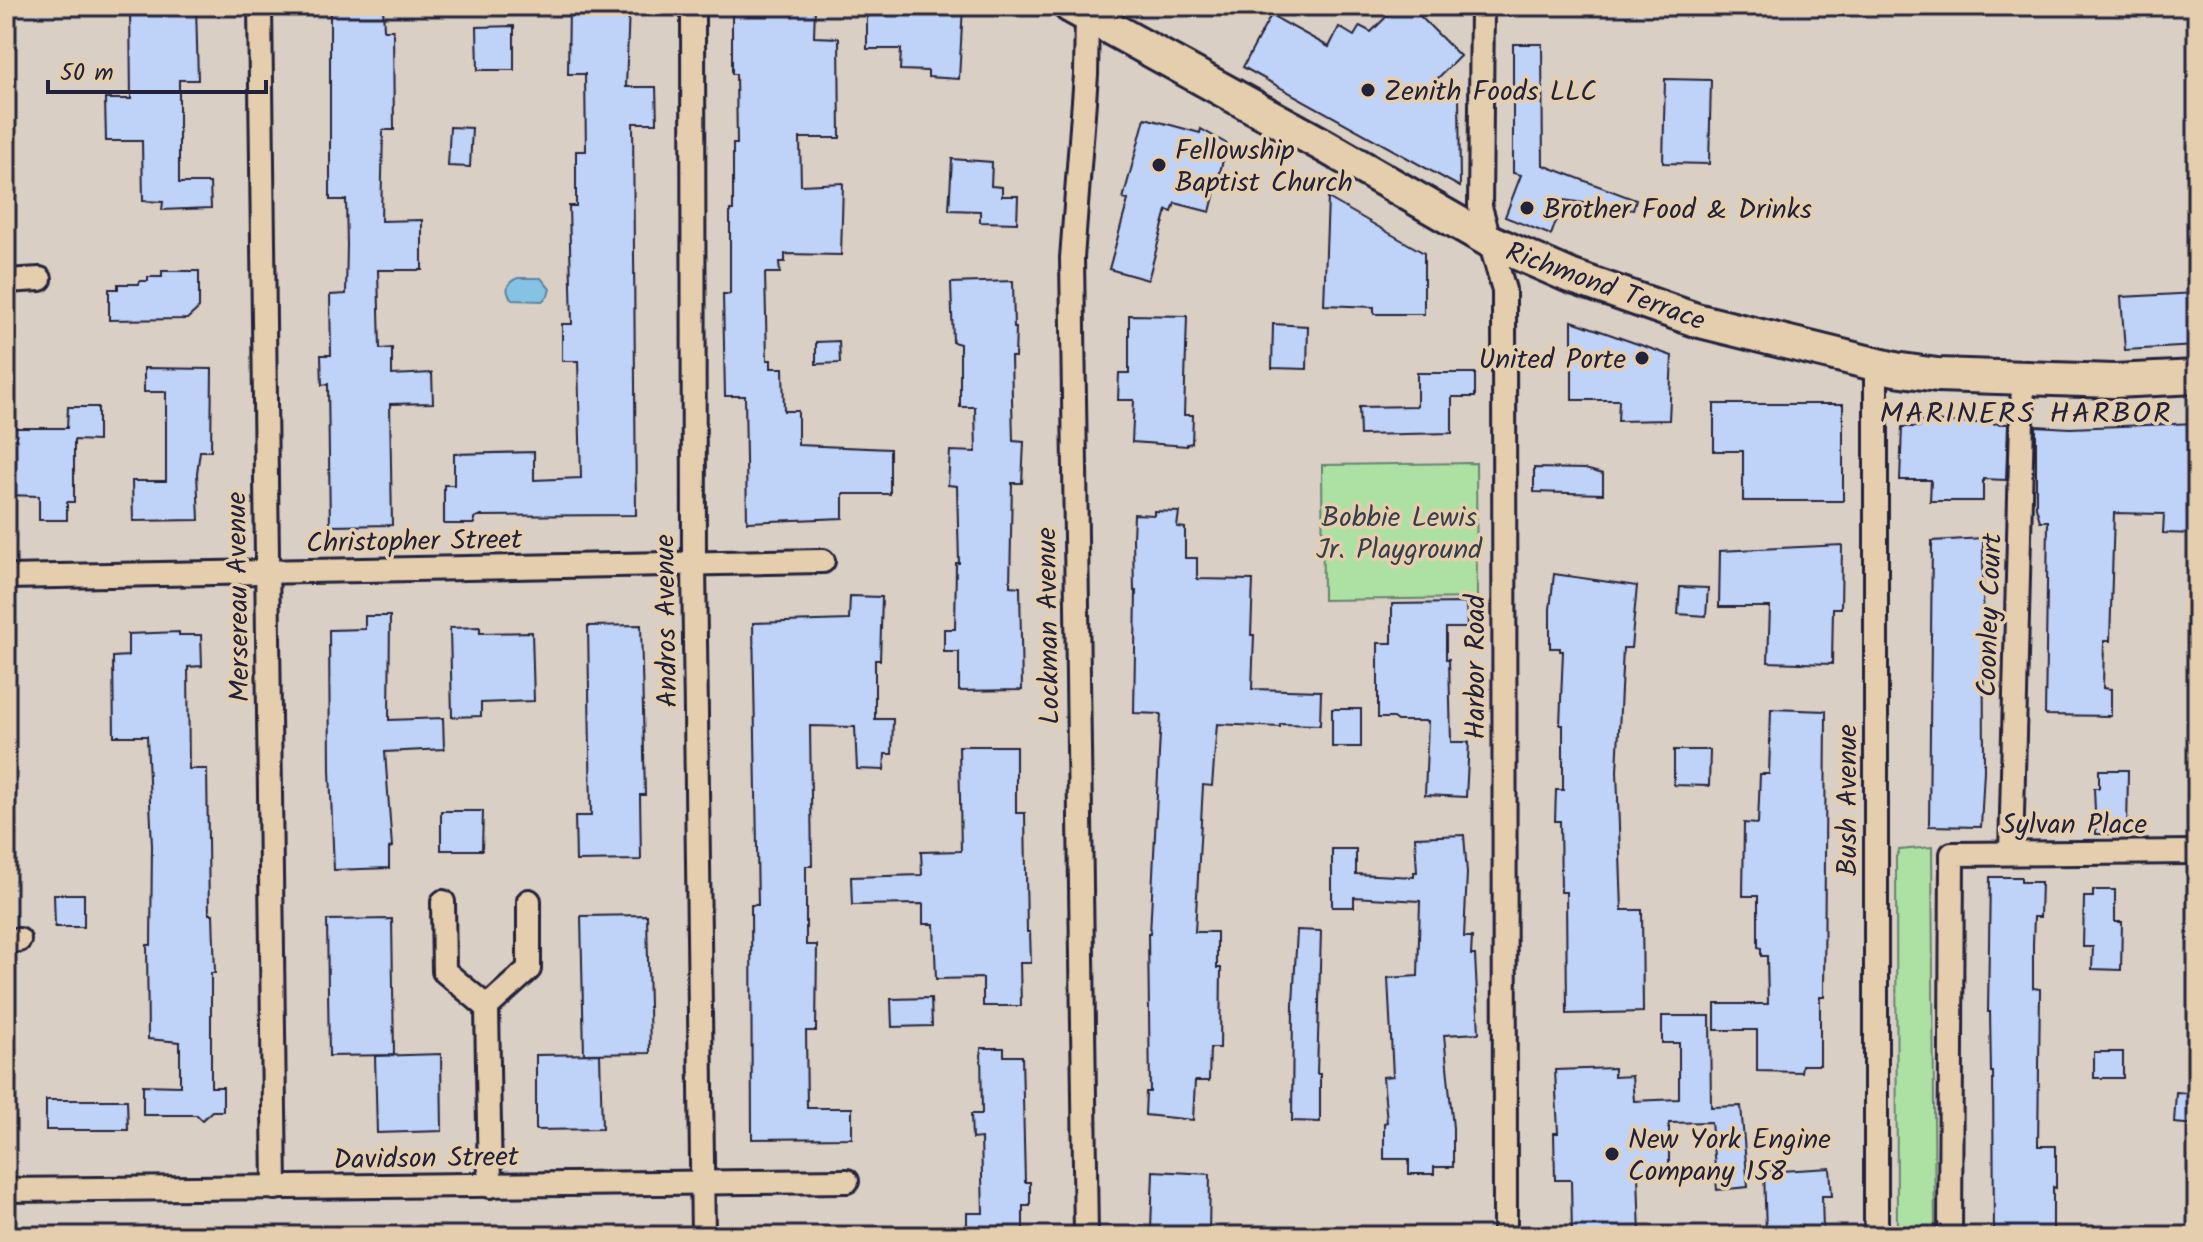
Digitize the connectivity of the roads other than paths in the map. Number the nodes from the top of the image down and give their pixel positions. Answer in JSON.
{"nodes":[{"id":1,"x":260,"y":6,"type":"edge"},
{"id":2,"x":693,"y":6,"type":"edge"},
{"id":3,"x":1482,"y":6,"type":"edge"},
{"id":4,"x":1079,"y":10,"type":"edge"},
{"id":5,"x":1490,"y":241,"type":"junction"},
{"id":6,"x":40,"y":279,"type":"dead end"},
{"id":7,"x":6,"y":281,"type":"edge"},
{"id":8,"x":1876,"y":365,"type":"junction"},
{"id":9,"x":2197,"y":377,"type":"edge"},
{"id":10,"x":2023,"y":379,"type":"junction"},
{"id":11,"x":823,"y":561,"type":"dead end"},
{"id":12,"x":694,"y":565,"type":"junction"},
{"id":13,"x":267,"y":572,"type":"junction"},
{"id":14,"x":6,"y":577,"type":"edge"},
{"id":15,"x":2197,"y":852,"type":"edge"},
{"id":16,"x":2011,"y":853,"type":"junction"},
{"id":17,"x":529,"y":901,"type":"dead end"},
{"id":18,"x":443,"y":902,"type":"dead end"},
{"id":19,"x":487,"y":1007,"type":"junction"},
{"id":20,"x":847,"y":1181,"type":"dead end"},
{"id":21,"x":704,"y":1184,"type":"junction"},
{"id":22,"x":490,"y":1186,"type":"junction"},
{"id":23,"x":275,"y":1188,"type":"junction"},
{"id":24,"x":6,"y":1190,"type":"edge"},
{"id":25,"x":703,"y":1236,"type":"edge"},
{"id":26,"x":1086,"y":1236,"type":"edge"},
{"id":27,"x":1505,"y":1236,"type":"edge"},
{"id":28,"x":1876,"y":1236,"type":"edge"},
{"id":29,"x":1950,"y":1236,"type":"edge"}],
"edges":[{"from":1,"to":13,"type":"street","name":"Mersereau Avenue"},
{"from":2,"to":12,"type":"street","name":"Andros Avenue"},
{"from":3,"to":5,"type":"street","name":"Harbor Road"},
{"from":4,"to":5,"type":"main road","name":"Richmond Terrace"},
{"from":4,"to":26,"type":"street","name":"Lockman Avenue"},
{"from":5,"to":8,"type":"main road","name":"Richmond Terrace"},
{"from":5,"to":27,"type":"street","name":"Harbor Road"},
{"from":6,"to":7,"type":"street"},
{"from":8,"to":10,"type":"main road","name":"Richmond Terrace"},
{"from":8,"to":28,"type":"street","name":"Bush Avenue"},
{"from":9,"to":10,"type":"main road","name":"Richmond Terrace"},
{"from":10,"to":16,"type":"street","name":"Coonley Court"},
{"from":11,"to":12,"type":"street","name":"Christopher Street"},
{"from":12,"to":13,"type":"street","name":"Christopher Street"},
{"from":12,"to":21,"type":"street","name":"Andros Avenue"},
{"from":13,"to":14,"type":"street","name":"Christopher Street"},
{"from":13,"to":23,"type":"street","name":"Mersereau Avenue"},
{"from":15,"to":16,"type":"street","name":"Sylvan Place"},
{"from":16,"to":29,"type":"street","name":"Sylvan Place"},
{"from":17,"to":19,"type":"street"},
{"from":18,"to":19,"type":"street"},
{"from":19,"to":22,"type":"street"},
{"from":20,"to":21,"type":"street","name":"Davidson Street"},
{"from":21,"to":22,"type":"street","name":"Davidson Street"},
{"from":21,"to":25,"type":"street","name":"Andros Avenue"},
{"from":22,"to":23,"type":"street","name":"Davidson Street"},
{"from":23,"to":24,"type":"street","name":"Davidson Street"}]}
